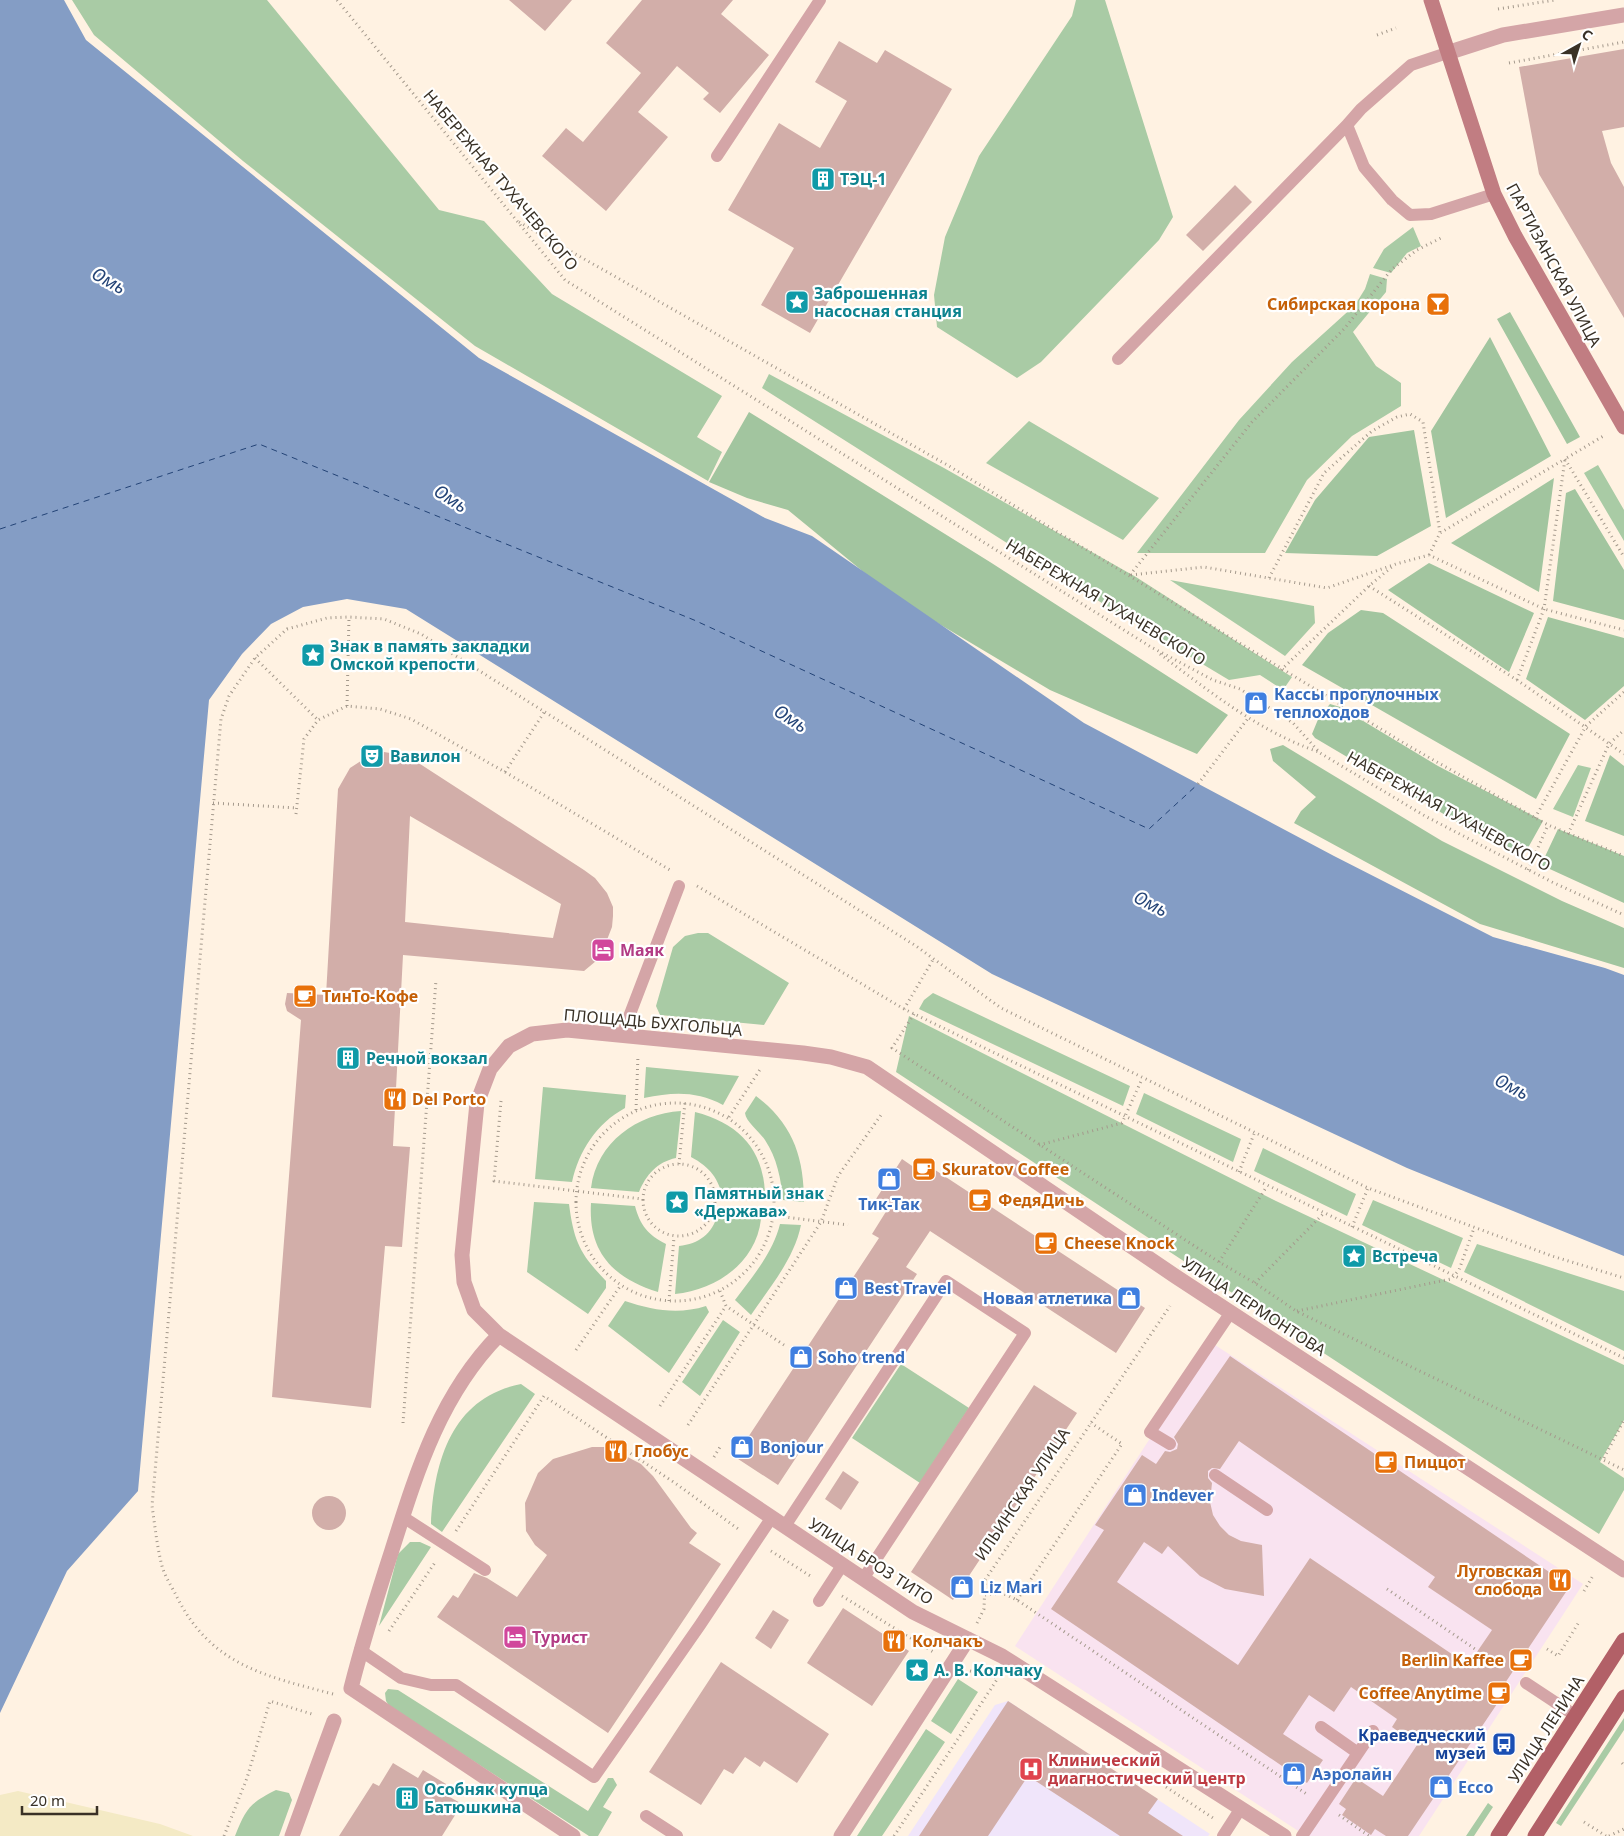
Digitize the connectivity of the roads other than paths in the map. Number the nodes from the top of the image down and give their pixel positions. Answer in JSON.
{"nodes":[{"id":1,"x":820,"y":0,"type":"edge"},
{"id":2,"x":1431,"y":0,"type":"edge"},
{"id":3,"x":1624,"y":15,"type":"edge"},
{"id":4,"x":1447,"y":53,"type":"junction"},
{"id":5,"x":1347,"y":125,"type":"junction"},
{"id":6,"x":717,"y":156,"type":"dead end"},
{"id":7,"x":1494,"y":194,"type":"junction"},
{"id":8,"x":1118,"y":359,"type":"dead end"},
{"id":9,"x":1623,"y":426,"type":"edge"},
{"id":10,"x":679,"y":886,"type":"dead end"},
{"id":11,"x":622,"y":1035,"type":"junction"},
{"id":12,"x":867,"y":1068,"type":"joint"},
{"id":13,"x":1231,"y":1312,"type":"junction"},
{"id":14,"x":499,"y":1335,"type":"junction"},
{"id":15,"x":1170,"y":1444,"type":"dead end"},
{"id":16,"x":1215,"y":1475,"type":"dead end"},
{"id":17,"x":1267,"y":1510,"type":"dead end"},
{"id":18,"x":402,"y":1517,"type":"junction"},
{"id":19,"x":772,"y":1517,"type":"junction"},
{"id":20,"x":785,"y":1526,"type":"junction"},
{"id":21,"x":842,"y":1564,"type":"junction"},
{"id":22,"x":485,"y":1570,"type":"dead end"},
{"id":23,"x":1624,"y":1570,"type":"edge"},
{"id":24,"x":864,"y":1578,"type":"junction"},
{"id":25,"x":819,"y":1601,"type":"dead end"},
{"id":26,"x":968,"y":1639,"type":"junction"},
{"id":27,"x":1624,"y":1640,"type":"edge"},
{"id":28,"x":360,"y":1650,"type":"junction"},
{"id":29,"x":1526,"y":1683,"type":"dead end"},
{"id":30,"x":1624,"y":1697,"type":"edge"},
{"id":31,"x":1576,"y":1716,"type":"junction"},
{"id":32,"x":334,"y":1721,"type":"road end"},
{"id":33,"x":1321,"y":1727,"type":"dead end"},
{"id":34,"x":1373,"y":1731,"type":"dead end"},
{"id":35,"x":1358,"y":1753,"type":"junction"},
{"id":36,"x":1241,"y":1808,"type":"junction"},
{"id":37,"x":646,"y":1816,"type":"dead end"},
{"id":38,"x":292,"y":1836,"type":"edge"},
{"id":39,"x":573,"y":1836,"type":"edge"},
{"id":40,"x":677,"y":1836,"type":"edge"},
{"id":41,"x":841,"y":1836,"type":"edge"},
{"id":42,"x":1223,"y":1836,"type":"edge"},
{"id":43,"x":1284,"y":1836,"type":"edge"},
{"id":44,"x":1302,"y":1836,"type":"edge"},
{"id":45,"x":1498,"y":1836,"type":"edge"},
{"id":46,"x":1535,"y":1836,"type":"edge"}],
"edges":[{"from":1,"to":6,"type":"lane"},
{"from":2,"to":4,"type":"street","name":"ПАРТИЗАНСКАЯ УЛИЦА"},
{"from":3,"to":4,"type":"street"},
{"from":4,"to":5,"type":"lane"},
{"from":4,"to":7,"type":"street","name":"ПАРТИЗАНСКАЯ УЛИЦА"},
{"from":5,"to":7,"type":"lane"},
{"from":5,"to":8,"type":"lane"},
{"from":7,"to":9,"type":"street","name":"ПАРТИЗАНСКАЯ УЛИЦА"},
{"from":10,"to":11,"type":"lane"},
{"from":11,"to":12,"type":"street","name":"ПЛОЩАДЬ БУХГОЛЬЦА"},
{"from":11,"to":14,"type":"street","name":"ПЛОЩАДЬ БУХГОЛЬЦА"},
{"from":12,"to":13,"type":"street","name":"УЛИЦА ЛЕРМОНТОВА"},
{"from":13,"to":15,"type":"lane"},
{"from":13,"to":23,"type":"street","name":"УЛИЦА ЛЕРМОНТОВА"},
{"from":14,"to":18,"type":"street"},
{"from":14,"to":19,"type":"street","name":"УЛИЦА БРОЗ ТИТО"},
{"from":16,"to":17,"type":"lane"},
{"from":18,"to":22,"type":"lane"},
{"from":18,"to":28,"type":"street"},
{"from":19,"to":20,"type":"street","name":"УЛИЦА БРОЗ ТИТО"},
{"from":19,"to":28,"type":"lane"},
{"from":20,"to":21,"type":"street","name":"УЛИЦА БРОЗ ТИТО"},
{"from":20,"to":24,"type":"lane"},
{"from":21,"to":24,"type":"street","name":"УЛИЦА БРОЗ ТИТО"},
{"from":21,"to":25,"type":"lane"},
{"from":24,"to":26,"type":"street","name":"УЛИЦА БРОЗ ТИТО"},
{"from":26,"to":36,"type":"street","name":"УЛИЦА БРОЗ ТИТО"},
{"from":26,"to":41,"type":"street"},
{"from":27,"to":31,"type":"main road","name":"УЛИЦА ЛЕНИНА"},
{"from":28,"to":39,"type":"street"},
{"from":29,"to":31,"type":"lane"},
{"from":30,"to":46,"type":"main road"},
{"from":31,"to":45,"type":"main road","name":"УЛИЦА ЛЕНИНА"},
{"from":32,"to":38,"type":"street"},
{"from":33,"to":35,"type":"lane"},
{"from":34,"to":35,"type":"lane"},
{"from":35,"to":44,"type":"lane"},
{"from":36,"to":42,"type":"lane"},
{"from":36,"to":43,"type":"street","name":"УЛИЦА БРОЗ ТИТО"},
{"from":37,"to":40,"type":"lane"}]}
